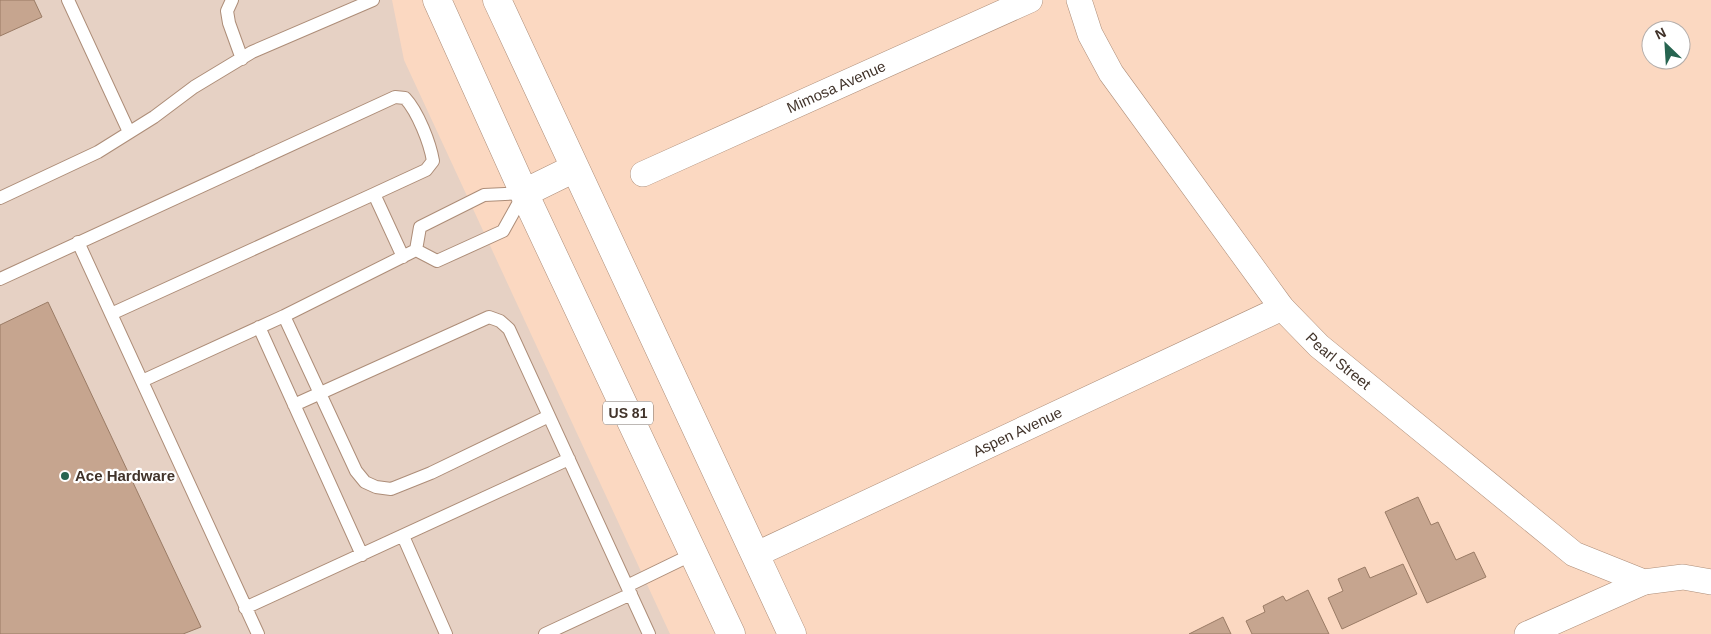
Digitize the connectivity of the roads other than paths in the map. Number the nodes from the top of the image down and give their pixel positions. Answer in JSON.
{"nodes":[{"id":1,"x":68,"y":0,"type":"edge"},
{"id":2,"x":232,"y":0,"type":"edge"},
{"id":3,"x":373,"y":0,"type":"edge"},
{"id":4,"x":437,"y":0,"type":"edge"},
{"id":5,"x":497,"y":0,"type":"edge"},
{"id":6,"x":1030,"y":0,"type":"edge"},
{"id":7,"x":1079,"y":0,"type":"edge"},
{"id":8,"x":242,"y":59,"type":"junction"},
{"id":9,"x":129,"y":132,"type":"junction"},
{"id":10,"x":575,"y":168,"type":"junction"},
{"id":11,"x":643,"y":174,"type":"dead end"},
{"id":12,"x":524,"y":192,"type":"junction"},
{"id":13,"x":374,"y":194,"type":"junction"},
{"id":14,"x":0,"y":198,"type":"edge"},
{"id":15,"x":78,"y":242,"type":"junction"},
{"id":16,"x":416,"y":250,"type":"junction"},
{"id":17,"x":403,"y":257,"type":"junction"},
{"id":18,"x":0,"y":278,"type":"edge"},
{"id":19,"x":1282,"y":308,"type":"junction"},
{"id":20,"x":111,"y":314,"type":"junction"},
{"id":21,"x":284,"y":316,"type":"junction"},
{"id":22,"x":258,"y":328,"type":"junction"},
{"id":23,"x":142,"y":382,"type":"junction"},
{"id":24,"x":320,"y":394,"type":"junction"},
{"id":25,"x":294,"y":405,"type":"junction"},
{"id":26,"x":549,"y":416,"type":"junction"},
{"id":27,"x":569,"y":459,"type":"junction"},
{"id":28,"x":403,"y":536,"type":"junction"},
{"id":29,"x":693,"y":554,"type":"junction"},
{"id":30,"x":362,"y":555,"type":"junction"},
{"id":31,"x":755,"y":555,"type":"junction"},
{"id":32,"x":1644,"y":582,"type":"junction"},
{"id":33,"x":1711,"y":582,"type":"edge"},
{"id":34,"x":629,"y":590,"type":"junction"},
{"id":35,"x":245,"y":608,"type":"junction"},
{"id":36,"x":258,"y":634,"type":"edge"},
{"id":37,"x":446,"y":634,"type":"edge"},
{"id":38,"x":545,"y":634,"type":"edge"},
{"id":39,"x":649,"y":634,"type":"edge"},
{"id":40,"x":731,"y":634,"type":"edge"},
{"id":41,"x":792,"y":634,"type":"edge"},
{"id":42,"x":1526,"y":634,"type":"edge"}],
"edges":[{"from":1,"to":9,"type":"lane"},
{"from":2,"to":8,"type":"lane"},
{"from":3,"to":8,"type":"lane"},
{"from":4,"to":12,"type":"main road","number":"US 81"},
{"from":5,"to":10,"type":"main road"},
{"from":6,"to":11,"type":"street","name":"Mimosa Avenue"},
{"from":7,"to":19,"type":"street","name":"Pearl Street"},
{"from":8,"to":9,"type":"lane"},
{"from":9,"to":14,"type":"lane"},
{"from":10,"to":12,"type":"main road"},
{"from":10,"to":31,"type":"main road"},
{"from":12,"to":16,"type":"lane"},
{"from":12,"to":16,"type":"lane"},
{"from":12,"to":29,"type":"main road","number":"US 81"},
{"from":13,"to":15,"type":"lane"},
{"from":13,"to":17,"type":"lane"},
{"from":13,"to":20,"type":"lane"},
{"from":15,"to":18,"type":"lane"},
{"from":15,"to":20,"type":"lane"},
{"from":16,"to":17,"type":"lane"},
{"from":17,"to":21,"type":"lane"},
{"from":19,"to":31,"type":"street","name":"Aspen Avenue"},
{"from":19,"to":32,"type":"street","name":"Pearl Street"},
{"from":20,"to":23,"type":"lane"},
{"from":21,"to":22,"type":"lane"},
{"from":21,"to":24,"type":"lane"},
{"from":22,"to":23,"type":"lane"},
{"from":22,"to":25,"type":"lane"},
{"from":23,"to":35,"type":"lane"},
{"from":24,"to":25,"type":"lane"},
{"from":24,"to":26,"type":"lane"},
{"from":24,"to":26,"type":"lane"},
{"from":25,"to":30,"type":"lane"},
{"from":26,"to":27,"type":"lane"},
{"from":27,"to":28,"type":"lane"},
{"from":27,"to":34,"type":"lane"},
{"from":28,"to":30,"type":"lane"},
{"from":28,"to":37,"type":"lane"},
{"from":29,"to":34,"type":"lane"},
{"from":29,"to":40,"type":"main road","number":"US 81"},
{"from":30,"to":35,"type":"lane"},
{"from":31,"to":41,"type":"main road"},
{"from":32,"to":33,"type":"street","name":"Pearl Street"},
{"from":32,"to":42,"type":"street"},
{"from":34,"to":38,"type":"lane"},
{"from":34,"to":39,"type":"lane"},
{"from":35,"to":36,"type":"lane"}]}
